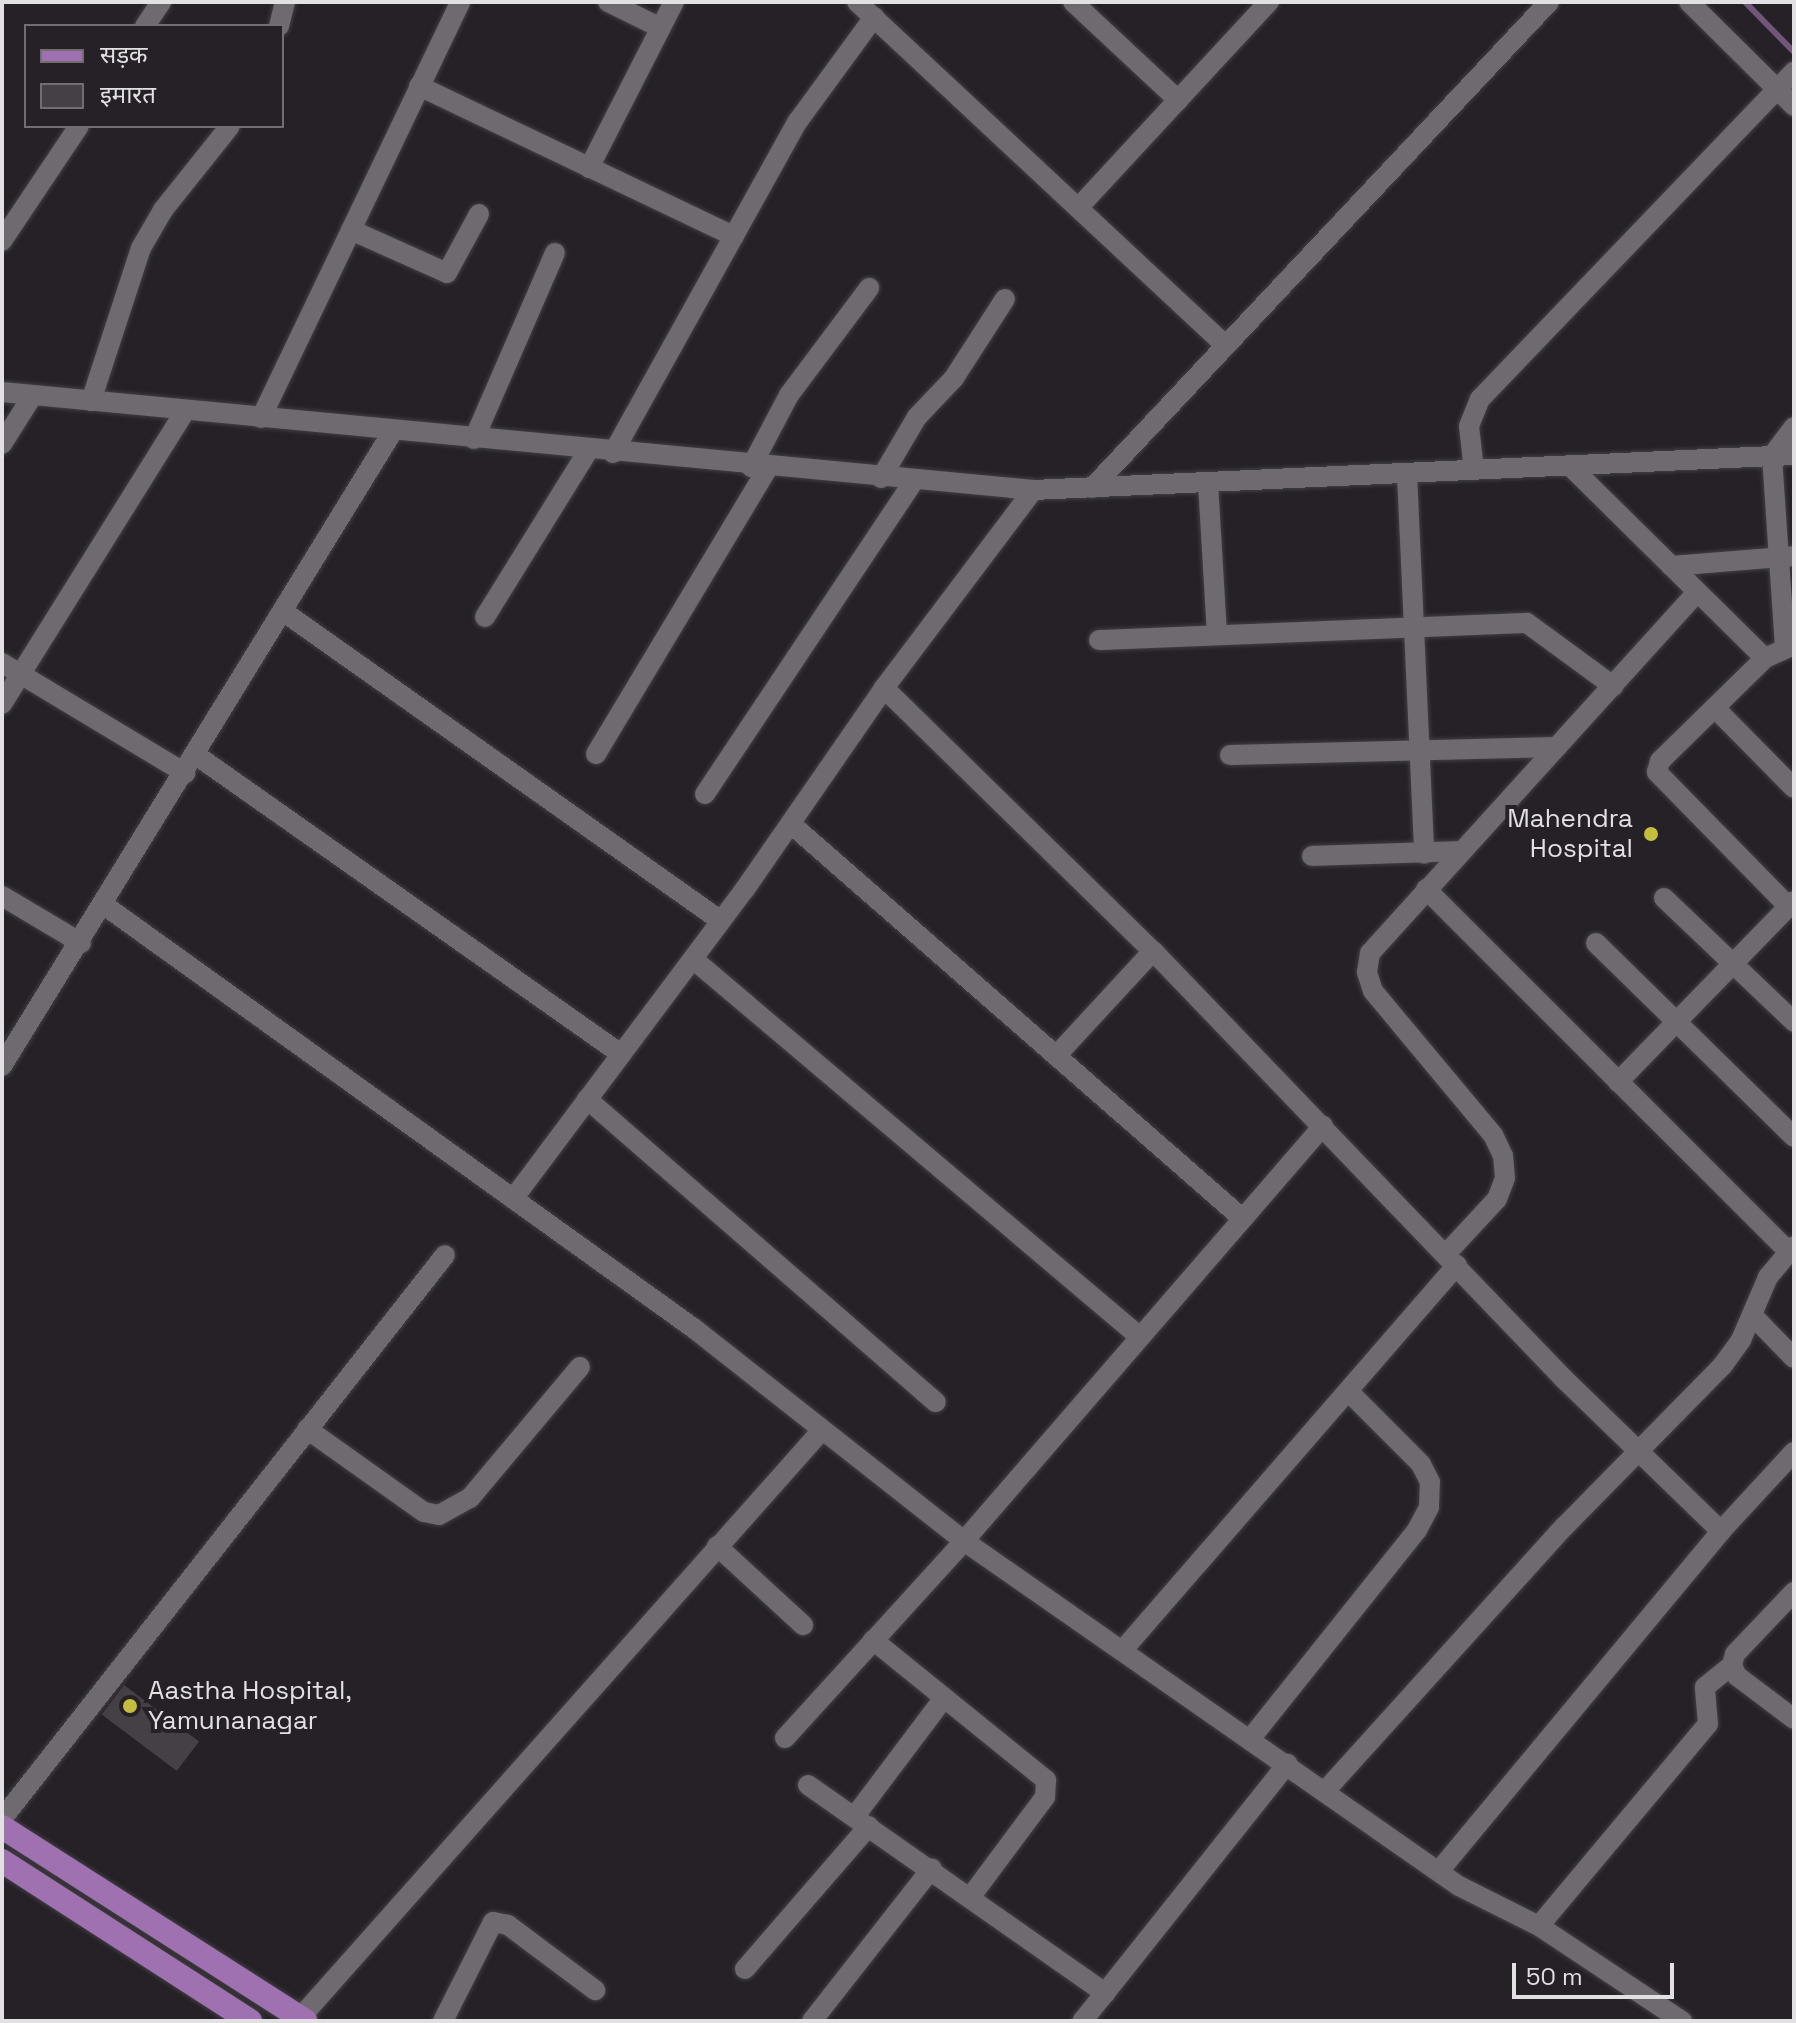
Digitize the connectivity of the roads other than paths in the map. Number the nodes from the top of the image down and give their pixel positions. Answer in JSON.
{"nodes":[{"id":1,"x":161,"y":2,"type":"edge"},
{"id":2,"x":285,"y":2,"type":"edge"},
{"id":3,"x":460,"y":2,"type":"edge"},
{"id":4,"x":608,"y":2,"type":"edge"},
{"id":5,"x":674,"y":2,"type":"edge"},
{"id":6,"x":857,"y":2,"type":"edge"},
{"id":7,"x":1073,"y":2,"type":"edge"},
{"id":8,"x":1269,"y":2,"type":"edge"},
{"id":9,"x":1549,"y":2,"type":"edge"},
{"id":10,"x":1689,"y":2,"type":"edge"},
{"id":11,"x":874,"y":17,"type":"junction"},
{"id":12,"x":146,"y":24,"type":"edge"},
{"id":13,"x":280,"y":24,"type":"edge"},
{"id":14,"x":659,"y":27,"type":"junction"},
{"id":15,"x":1794,"y":71,"type":"edge"},
{"id":16,"x":419,"y":86,"type":"junction"},
{"id":17,"x":1775,"y":88,"type":"junction"},
{"id":18,"x":1178,"y":100,"type":"junction"},
{"id":19,"x":1794,"y":106,"type":"edge"},
{"id":20,"x":78,"y":128,"type":"edge"},
{"id":21,"x":228,"y":128,"type":"edge"},
{"id":22,"x":589,"y":168,"type":"junction"},
{"id":23,"x":1078,"y":208,"type":"junction"},
{"id":24,"x":479,"y":214,"type":"dead end"},
{"id":25,"x":351,"y":230,"type":"junction"},
{"id":26,"x":734,"y":236,"type":"junction"},
{"id":27,"x":2,"y":241,"type":"edge"},
{"id":28,"x":555,"y":253,"type":"dead end"},
{"id":29,"x":869,"y":288,"type":"dead end"},
{"id":30,"x":1005,"y":299,"type":"dead end"},
{"id":31,"x":1226,"y":346,"type":"junction"},
{"id":32,"x":2,"y":392,"type":"edge"},
{"id":33,"x":33,"y":395,"type":"junction"},
{"id":34,"x":91,"y":401,"type":"junction"},
{"id":35,"x":186,"y":410,"type":"junction"},
{"id":36,"x":261,"y":418,"type":"junction"},
{"id":37,"x":1794,"y":427,"type":"edge"},
{"id":38,"x":393,"y":431,"type":"junction"},
{"id":39,"x":474,"y":439,"type":"junction"},
{"id":40,"x":2,"y":444,"type":"edge"},
{"id":41,"x":588,"y":451,"type":"junction"},
{"id":42,"x":613,"y":453,"type":"junction"},
{"id":43,"x":1794,"y":455,"type":"edge"},
{"id":44,"x":1772,"y":456,"type":"junction"},
{"id":45,"x":1569,"y":465,"type":"junction"},
{"id":46,"x":759,"y":468,"type":"junction"},
{"id":47,"x":1474,"y":470,"type":"junction"},
{"id":48,"x":1407,"y":474,"type":"junction"},
{"id":49,"x":881,"y":478,"type":"junction"},
{"id":50,"x":914,"y":481,"type":"junction"},
{"id":51,"x":1208,"y":483,"type":"junction"},
{"id":52,"x":1092,"y":488,"type":"junction"},
{"id":53,"x":1033,"y":490,"type":"junction"},
{"id":54,"x":1787,"y":556,"type":"edge"},
{"id":55,"x":1671,"y":566,"type":"junction"},
{"id":56,"x":1697,"y":592,"type":"junction"},
{"id":57,"x":284,"y":612,"type":"junction"},
{"id":58,"x":485,"y":617,"type":"dead end"},
{"id":59,"x":1415,"y":626,"type":"junction"},
{"id":60,"x":1217,"y":635,"type":"junction"},
{"id":61,"x":1099,"y":640,"type":"dead end"},
{"id":62,"x":1790,"y":646,"type":"edge"},
{"id":63,"x":1765,"y":658,"type":"junction"},
{"id":64,"x":2,"y":663,"type":"edge"},
{"id":65,"x":21,"y":674,"type":"junction"},
{"id":66,"x":1613,"y":686,"type":"junction"},
{"id":67,"x":884,"y":688,"type":"junction"},
{"id":68,"x":2,"y":704,"type":"edge"},
{"id":69,"x":1715,"y":708,"type":"junction"},
{"id":70,"x":1557,"y":747,"type":"junction"},
{"id":71,"x":1422,"y":752,"type":"junction"},
{"id":72,"x":596,"y":754,"type":"dead end"},
{"id":73,"x":196,"y":755,"type":"junction"},
{"id":74,"x":1230,"y":755,"type":"dead end"},
{"id":75,"x":185,"y":773,"type":"junction"},
{"id":76,"x":1794,"y":788,"type":"edge"},
{"id":77,"x":705,"y":794,"type":"dead end"},
{"id":78,"x":791,"y":824,"type":"junction"},
{"id":79,"x":1461,"y":851,"type":"junction"},
{"id":80,"x":1424,"y":854,"type":"junction"},
{"id":81,"x":1312,"y":856,"type":"dead end"},
{"id":82,"x":1426,"y":889,"type":"junction"},
{"id":83,"x":2,"y":896,"type":"edge"},
{"id":84,"x":1664,"y":898,"type":"dead end"},
{"id":85,"x":104,"y":905,"type":"junction"},
{"id":86,"x":1790,"y":911,"type":"edge"},
{"id":87,"x":721,"y":921,"type":"junction"},
{"id":88,"x":81,"y":943,"type":"junction"},
{"id":89,"x":1596,"y":943,"type":"dead end"},
{"id":90,"x":1153,"y":951,"type":"junction"},
{"id":91,"x":693,"y":959,"type":"junction"},
{"id":92,"x":1733,"y":965,"type":"junction"},
{"id":93,"x":1678,"y":1022,"type":"junction"},
{"id":94,"x":1794,"y":1022,"type":"edge"},
{"id":95,"x":621,"y":1054,"type":"junction"},
{"id":96,"x":1056,"y":1056,"type":"junction"},
{"id":97,"x":2,"y":1066,"type":"edge"},
{"id":98,"x":1618,"y":1082,"type":"junction"},
{"id":99,"x":587,"y":1099,"type":"junction"},
{"id":100,"x":1323,"y":1126,"type":"junction"},
{"id":101,"x":1794,"y":1137,"type":"edge"},
{"id":102,"x":513,"y":1199,"type":"junction"},
{"id":103,"x":1243,"y":1219,"type":"junction"},
{"id":104,"x":1791,"y":1249,"type":"edge"},
{"id":105,"x":445,"y":1255,"type":"dead end"},
{"id":106,"x":1451,"y":1259,"type":"junction"},
{"id":107,"x":1752,"y":1315,"type":"junction"},
{"id":108,"x":1140,"y":1337,"type":"junction"},
{"id":109,"x":1794,"y":1358,"type":"edge"},
{"id":110,"x":580,"y":1367,"type":"dead end"},
{"id":111,"x":1348,"y":1391,"type":"junction"},
{"id":112,"x":936,"y":1402,"type":"dead end"},
{"id":113,"x":307,"y":1429,"type":"junction"},
{"id":114,"x":822,"y":1430,"type":"junction"},
{"id":115,"x":1643,"y":1452,"type":"junction"},
{"id":116,"x":1794,"y":1452,"type":"edge"},
{"id":117,"x":1721,"y":1531,"type":"junction"},
{"id":118,"x":964,"y":1541,"type":"junction"},
{"id":119,"x":717,"y":1546,"type":"junction"},
{"id":120,"x":1794,"y":1592,"type":"edge"},
{"id":121,"x":1787,"y":1616,"type":"edge"},
{"id":122,"x":803,"y":1625,"type":"dead end"},
{"id":123,"x":873,"y":1640,"type":"junction"},
{"id":124,"x":1122,"y":1651,"type":"junction"},
{"id":125,"x":1732,"y":1665,"type":"junction"},
{"id":126,"x":944,"y":1698,"type":"junction"},
{"id":127,"x":1794,"y":1719,"type":"edge"},
{"id":128,"x":785,"y":1738,"type":"dead end"},
{"id":129,"x":1251,"y":1738,"type":"junction"},
{"id":130,"x":1287,"y":1764,"type":"junction"},
{"id":131,"x":808,"y":1785,"type":"dead end"},
{"id":132,"x":1326,"y":1790,"type":"junction"},
{"id":133,"x":2,"y":1819,"type":"edge"},
{"id":134,"x":862,"y":1821,"type":"junction"},
{"id":135,"x":2,"y":1827,"type":"edge"},
{"id":136,"x":2,"y":1861,"type":"edge"},
{"id":137,"x":932,"y":1868,"type":"junction"},
{"id":138,"x":1439,"y":1871,"type":"junction"},
{"id":139,"x":972,"y":1895,"type":"junction"},
{"id":140,"x":1539,"y":1926,"type":"junction"},
{"id":141,"x":745,"y":1969,"type":"dead end"},
{"id":142,"x":595,"y":1990,"type":"dead end"},
{"id":143,"x":1105,"y":1993,"type":"junction"},
{"id":144,"x":302,"y":2020,"type":"edge"},
{"id":145,"x":250,"y":2021,"type":"edge"},
{"id":146,"x":443,"y":2021,"type":"edge"},
{"id":147,"x":812,"y":2021,"type":"edge"},
{"id":148,"x":1082,"y":2021,"type":"edge"},
{"id":149,"x":1682,"y":2021,"type":"edge"}],
"edges":[{"from":1,"to":12,"type":"street"},
{"from":2,"to":13,"type":"street"},
{"from":3,"to":16,"type":"street"},
{"from":4,"to":14,"type":"street"},
{"from":5,"to":14,"type":"street"},
{"from":6,"to":11,"type":"street"},
{"from":7,"to":18,"type":"street"},
{"from":8,"to":18,"type":"street"},
{"from":9,"to":31,"type":"street"},
{"from":10,"to":17,"type":"street"},
{"from":11,"to":23,"type":"street"},
{"from":11,"to":26,"type":"street"},
{"from":14,"to":22,"type":"street"},
{"from":15,"to":17,"type":"street"},
{"from":16,"to":22,"type":"street"},
{"from":16,"to":25,"type":"street"},
{"from":17,"to":19,"type":"street"},
{"from":17,"to":47,"type":"street"},
{"from":18,"to":23,"type":"street"},
{"from":20,"to":27,"type":"street"},
{"from":21,"to":34,"type":"street"},
{"from":22,"to":26,"type":"street"},
{"from":23,"to":31,"type":"street"},
{"from":24,"to":25,"type":"street"},
{"from":25,"to":36,"type":"street"},
{"from":26,"to":42,"type":"street"},
{"from":28,"to":39,"type":"street"},
{"from":29,"to":46,"type":"street"},
{"from":30,"to":49,"type":"street"},
{"from":31,"to":52,"type":"street"},
{"from":32,"to":33,"type":"street"},
{"from":33,"to":34,"type":"street"},
{"from":33,"to":40,"type":"street"},
{"from":34,"to":35,"type":"street"},
{"from":35,"to":36,"type":"street"},
{"from":35,"to":65,"type":"street"},
{"from":36,"to":38,"type":"street"},
{"from":37,"to":44,"type":"street"},
{"from":38,"to":39,"type":"street"},
{"from":38,"to":57,"type":"street"},
{"from":39,"to":41,"type":"street"},
{"from":41,"to":42,"type":"street"},
{"from":41,"to":58,"type":"street"},
{"from":42,"to":46,"type":"street"},
{"from":43,"to":44,"type":"street"},
{"from":44,"to":45,"type":"street"},
{"from":44,"to":54,"type":"street"},
{"from":45,"to":47,"type":"street"},
{"from":45,"to":55,"type":"street"},
{"from":46,"to":49,"type":"street"},
{"from":46,"to":72,"type":"street"},
{"from":47,"to":48,"type":"street"},
{"from":48,"to":51,"type":"street"},
{"from":48,"to":59,"type":"street"},
{"from":49,"to":50,"type":"street"},
{"from":50,"to":53,"type":"street"},
{"from":50,"to":77,"type":"street"},
{"from":51,"to":52,"type":"street"},
{"from":51,"to":60,"type":"street"},
{"from":52,"to":53,"type":"street"},
{"from":53,"to":67,"type":"street"},
{"from":54,"to":55,"type":"street"},
{"from":54,"to":62,"type":"street"},
{"from":55,"to":56,"type":"street"},
{"from":56,"to":63,"type":"street"},
{"from":56,"to":66,"type":"street"},
{"from":57,"to":73,"type":"street"},
{"from":57,"to":87,"type":"street"},
{"from":59,"to":60,"type":"street"},
{"from":59,"to":66,"type":"street"},
{"from":59,"to":71,"type":"street"},
{"from":60,"to":61,"type":"street"},
{"from":62,"to":63,"type":"street"},
{"from":63,"to":69,"type":"street"},
{"from":64,"to":65,"type":"street"},
{"from":65,"to":68,"type":"street"},
{"from":65,"to":75,"type":"street"},
{"from":66,"to":70,"type":"street"},
{"from":67,"to":78,"type":"street"},
{"from":67,"to":90,"type":"street"},
{"from":69,"to":76,"type":"street"},
{"from":69,"to":86,"type":"street"},
{"from":70,"to":71,"type":"street"},
{"from":70,"to":79,"type":"street"},
{"from":71,"to":74,"type":"street"},
{"from":71,"to":80,"type":"street"},
{"from":73,"to":75,"type":"street"},
{"from":73,"to":95,"type":"street"},
{"from":75,"to":85,"type":"street"},
{"from":78,"to":87,"type":"street"},
{"from":78,"to":96,"type":"street"},
{"from":79,"to":80,"type":"street"},
{"from":79,"to":82,"type":"street"},
{"from":80,"to":81,"type":"street"},
{"from":82,"to":98,"type":"street"},
{"from":82,"to":106,"type":"street"},
{"from":83,"to":88,"type":"street"},
{"from":84,"to":92,"type":"street"},
{"from":85,"to":88,"type":"street"},
{"from":85,"to":102,"type":"street"},
{"from":86,"to":92,"type":"street"},
{"from":87,"to":91,"type":"street"},
{"from":88,"to":97,"type":"street"},
{"from":89,"to":93,"type":"street"},
{"from":90,"to":96,"type":"street"},
{"from":90,"to":100,"type":"street"},
{"from":91,"to":95,"type":"street"},
{"from":91,"to":108,"type":"street"},
{"from":92,"to":93,"type":"street"},
{"from":92,"to":94,"type":"street"},
{"from":93,"to":98,"type":"street"},
{"from":93,"to":101,"type":"street"},
{"from":95,"to":99,"type":"street"},
{"from":96,"to":103,"type":"street"},
{"from":98,"to":104,"type":"street"},
{"from":99,"to":102,"type":"street"},
{"from":99,"to":112,"type":"street"},
{"from":100,"to":103,"type":"street"},
{"from":100,"to":106,"type":"street"},
{"from":102,"to":114,"type":"street"},
{"from":103,"to":108,"type":"street"},
{"from":104,"to":107,"type":"street"},
{"from":105,"to":113,"type":"street"},
{"from":106,"to":111,"type":"street"},
{"from":106,"to":115,"type":"street"},
{"from":107,"to":109,"type":"street"},
{"from":107,"to":115,"type":"street"},
{"from":108,"to":118,"type":"street"},
{"from":110,"to":113,"type":"street"},
{"from":111,"to":124,"type":"street"},
{"from":111,"to":129,"type":"street"},
{"from":113,"to":133,"type":"street"},
{"from":114,"to":118,"type":"street"},
{"from":114,"to":119,"type":"street"},
{"from":115,"to":117,"type":"street"},
{"from":115,"to":132,"type":"street"},
{"from":116,"to":117,"type":"street"},
{"from":117,"to":138,"type":"street"},
{"from":118,"to":123,"type":"street"},
{"from":118,"to":124,"type":"street"},
{"from":119,"to":122,"type":"street"},
{"from":119,"to":144,"type":"street"},
{"from":120,"to":121,"type":"street"},
{"from":121,"to":125,"type":"street"},
{"from":123,"to":126,"type":"street"},
{"from":123,"to":128,"type":"street"},
{"from":124,"to":129,"type":"street"},
{"from":125,"to":127,"type":"street"},
{"from":125,"to":140,"type":"street"},
{"from":126,"to":134,"type":"street"},
{"from":126,"to":139,"type":"street"},
{"from":129,"to":130,"type":"street"},
{"from":130,"to":132,"type":"street"},
{"from":130,"to":143,"type":"street"},
{"from":131,"to":134,"type":"street"},
{"from":132,"to":138,"type":"street"},
{"from":134,"to":137,"type":"street"},
{"from":134,"to":141,"type":"street"},
{"from":135,"to":144,"type":"main road"},
{"from":136,"to":145,"type":"main road"},
{"from":137,"to":139,"type":"street"},
{"from":137,"to":147,"type":"street"},
{"from":138,"to":140,"type":"street"},
{"from":139,"to":143,"type":"street"},
{"from":140,"to":149,"type":"street"},
{"from":142,"to":146,"type":"street"},
{"from":143,"to":148,"type":"street"}]}
